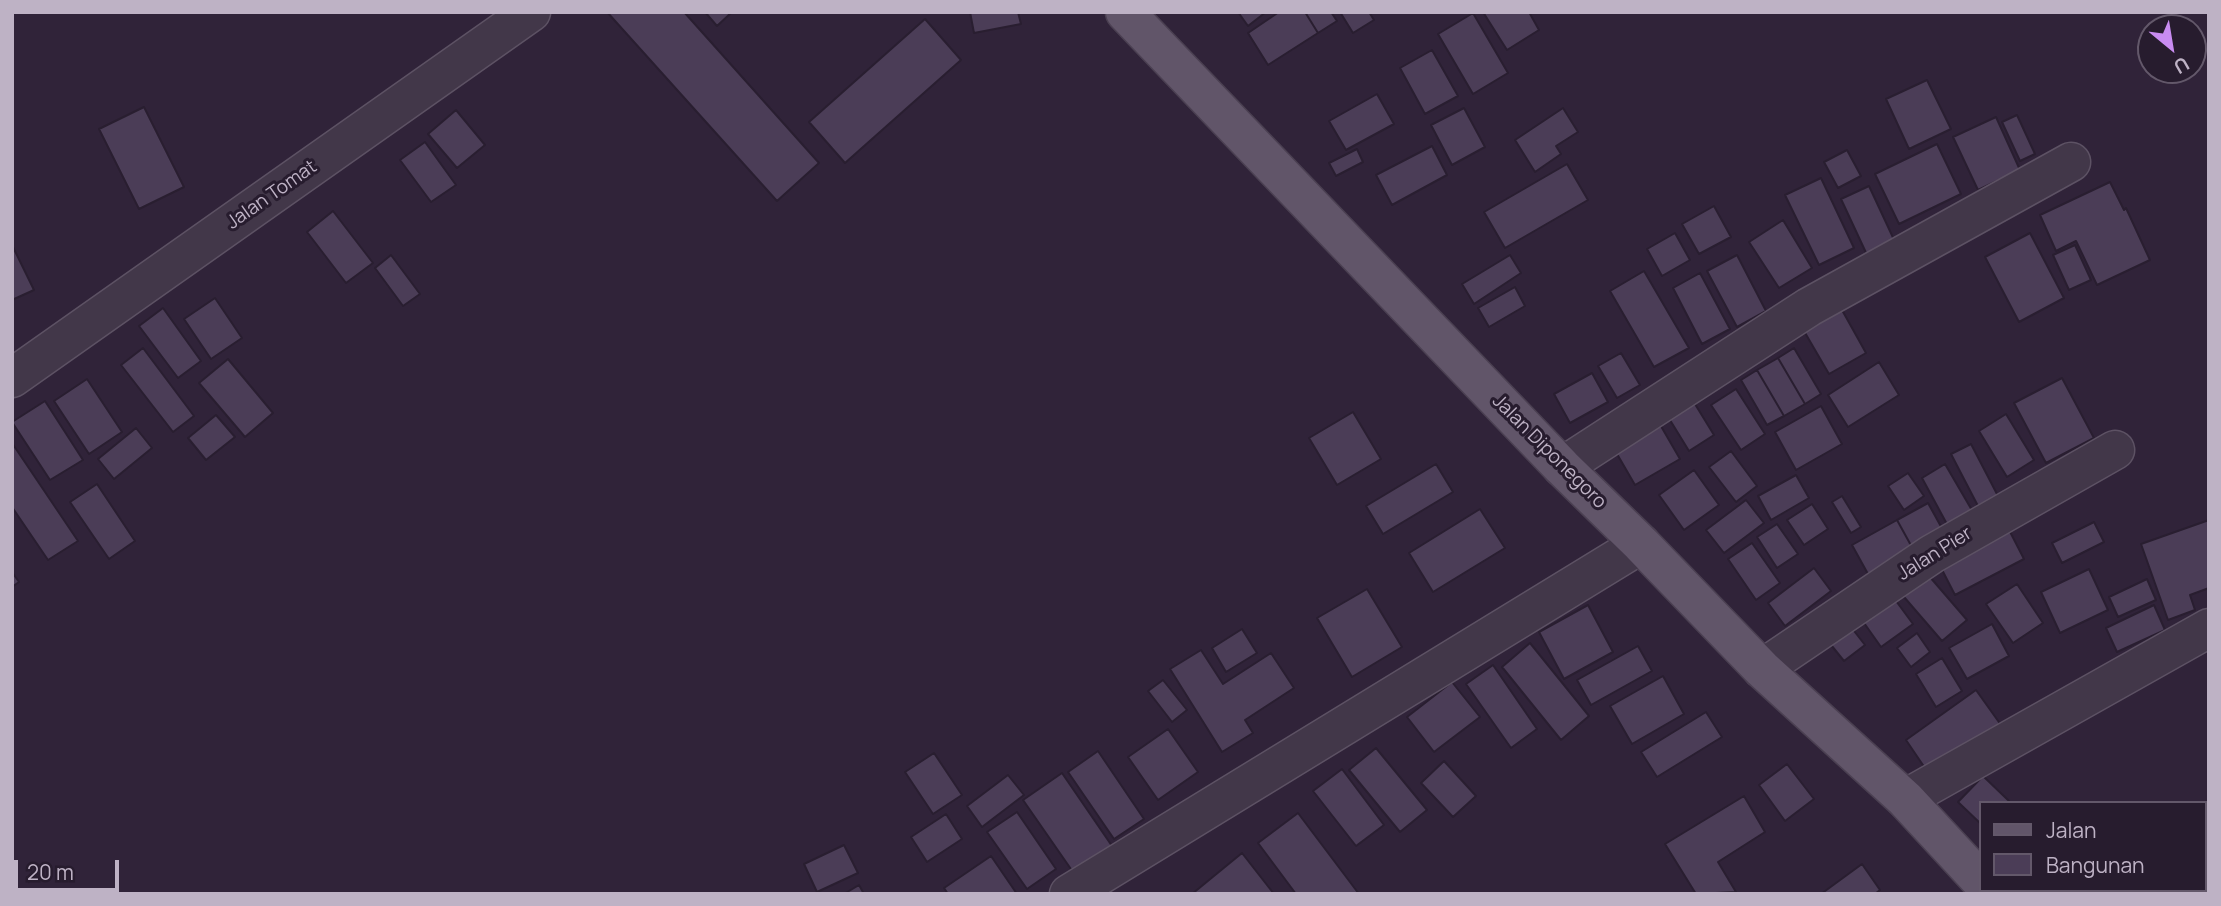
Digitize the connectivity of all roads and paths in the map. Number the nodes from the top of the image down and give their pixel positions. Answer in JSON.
{"nodes":[{"id":1,"x":531,"y":12,"type":"edge"},
{"id":2,"x":1125,"y":12,"type":"edge"},
{"id":3,"x":2071,"y":162,"type":"dead end"},
{"id":4,"x":12,"y":378,"type":"edge"},
{"id":5,"x":2115,"y":450,"type":"dead end"},
{"id":6,"x":1562,"y":467,"type":"junction"},
{"id":7,"x":1641,"y":544,"type":"junction"},
{"id":8,"x":2209,"y":628,"type":"edge"},
{"id":9,"x":1762,"y":669,"type":"junction"},
{"id":10,"x":1905,"y":799,"type":"junction"},
{"id":11,"x":1980,"y":880,"type":"edge"},
{"id":12,"x":1069,"y":894,"type":"edge"}],
"edges":[{"from":1,"to":4,"type":"street","name":"Jalan Tomat"},
{"from":2,"to":6,"type":"main road","name":"Jalan Diponegoro"},
{"from":3,"to":6,"type":"street"},
{"from":5,"to":9,"type":"street","name":"Jalan Pier"},
{"from":6,"to":7,"type":"main road","name":"Jalan Diponegoro"},
{"from":7,"to":9,"type":"main road","name":"Jalan Diponegoro"},
{"from":7,"to":12,"type":"street"},
{"from":8,"to":10,"type":"street"},
{"from":9,"to":10,"type":"main road","name":"Jalan Diponegoro"},
{"from":10,"to":11,"type":"main road","name":"Jalan Diponegoro"}]}
